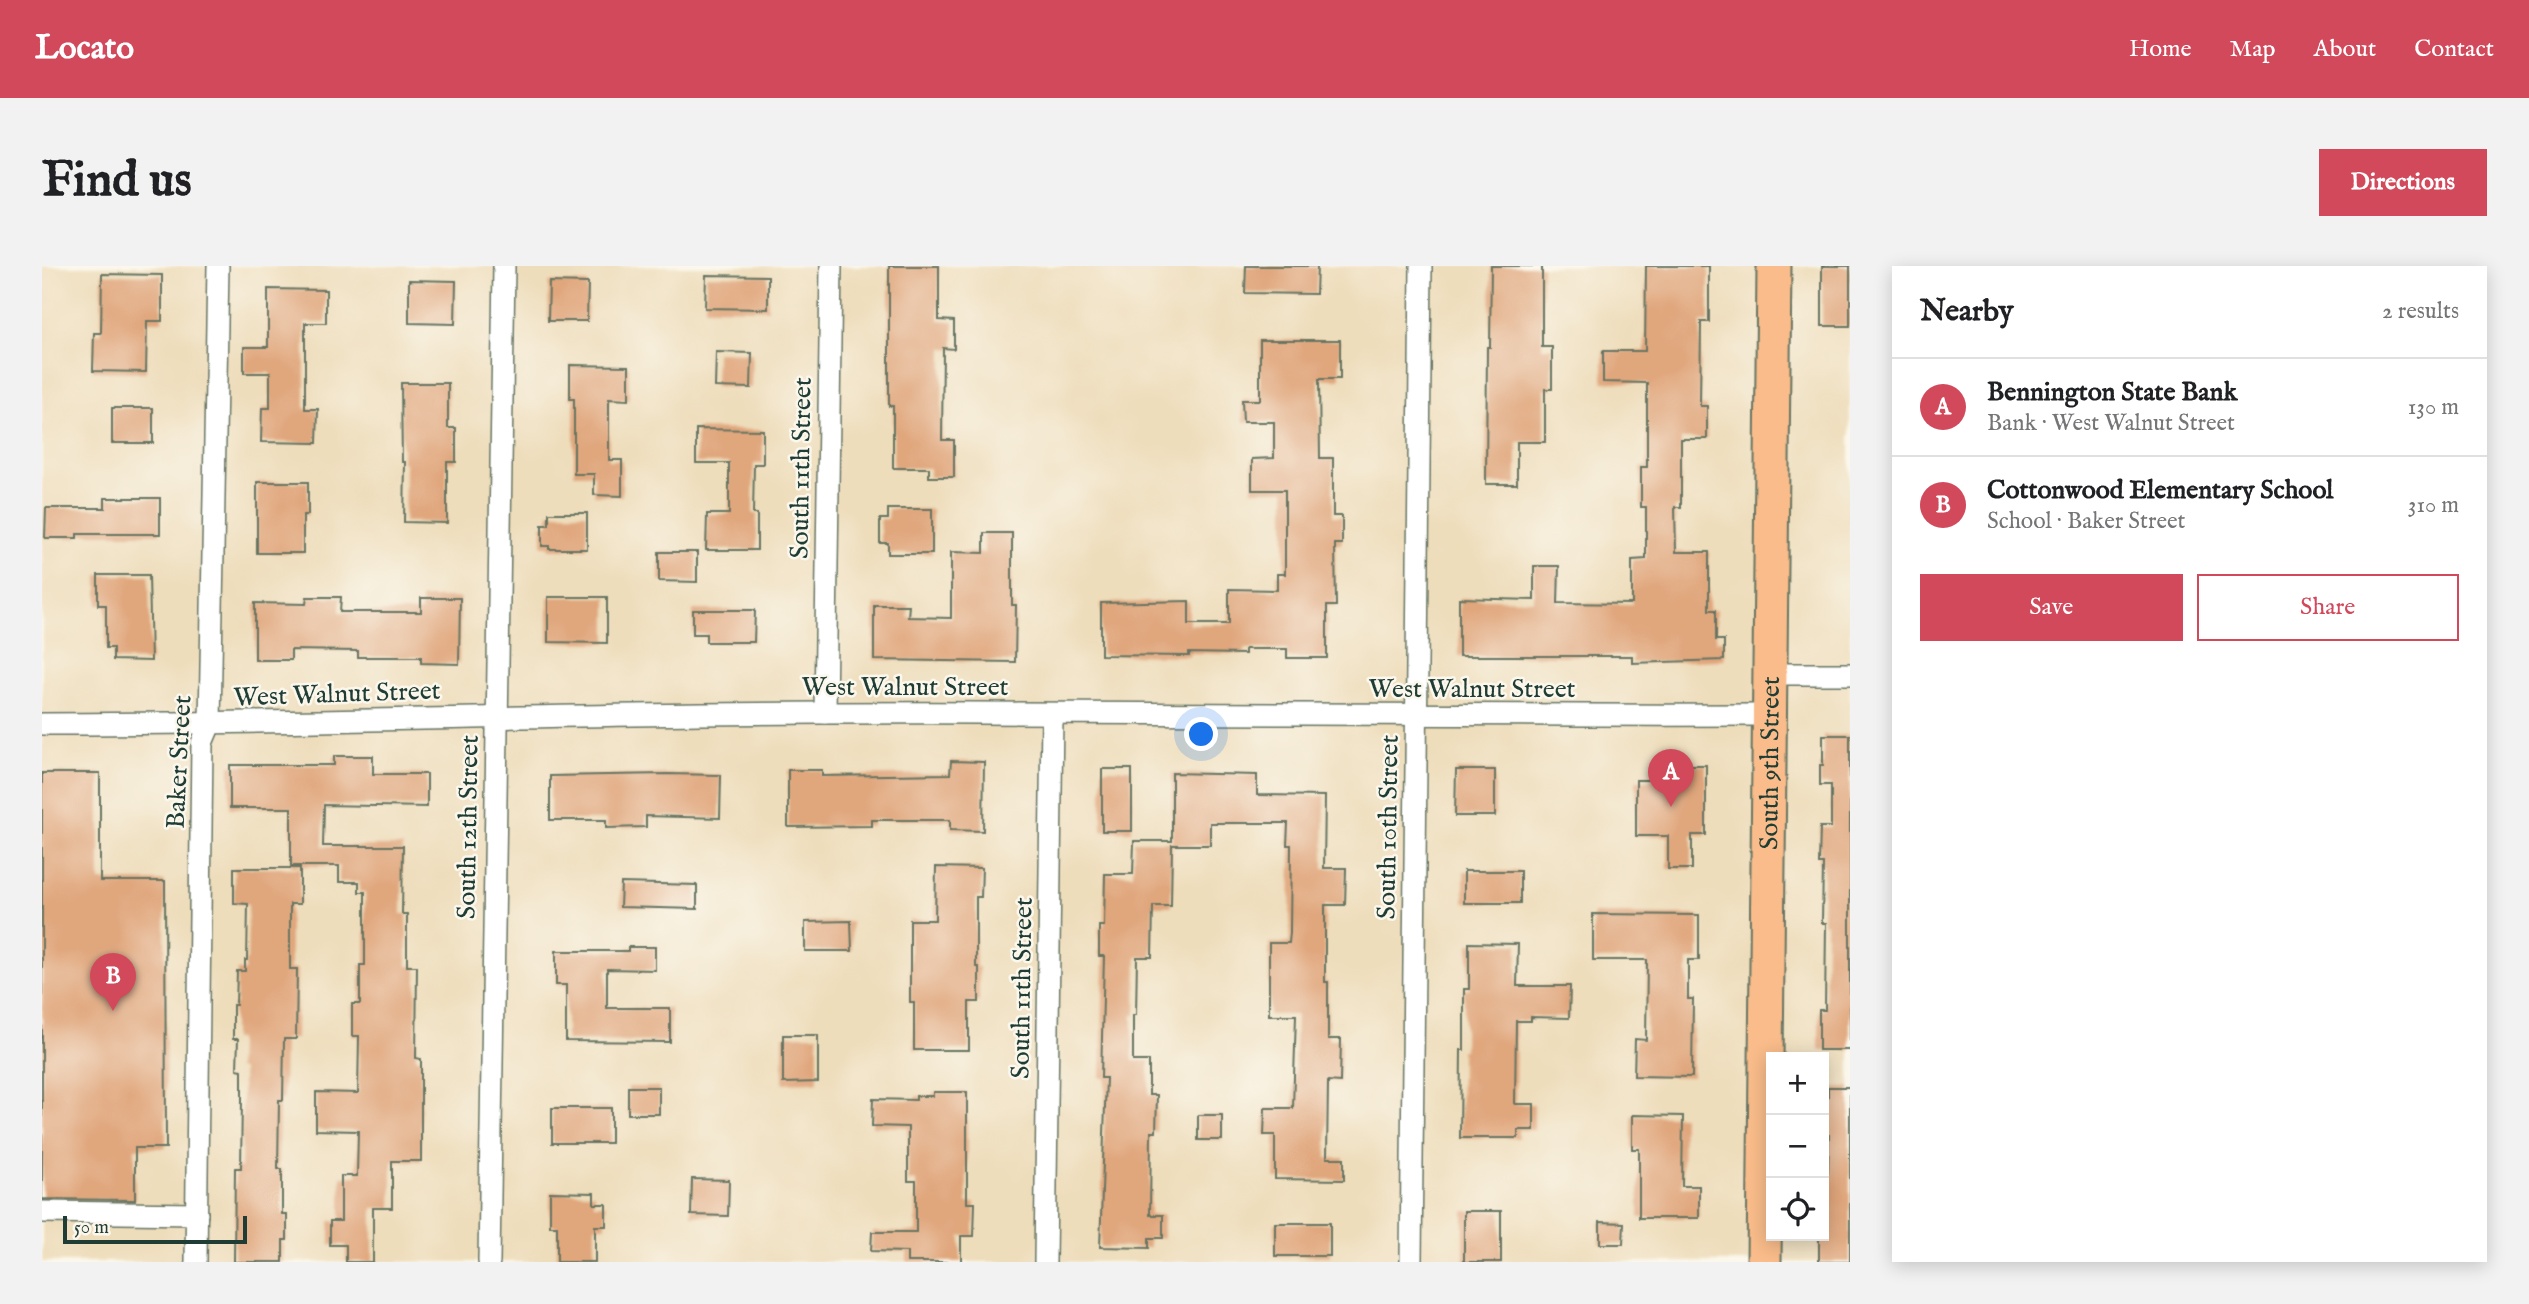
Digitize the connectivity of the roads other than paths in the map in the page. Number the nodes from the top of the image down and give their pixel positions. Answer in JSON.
{"nodes":[{"id":1,"x":218,"y":266,"type":"edge"},
{"id":2,"x":504,"y":266,"type":"edge"},
{"id":3,"x":831,"y":266,"type":"edge"},
{"id":4,"x":1421,"y":266,"type":"edge"},
{"id":5,"x":1774,"y":266,"type":"edge"},
{"id":6,"x":1768,"y":674,"type":"junction"},
{"id":7,"x":1850,"y":674,"type":"edge"},
{"id":8,"x":825,"y":713,"type":"junction"},
{"id":9,"x":1052,"y":715,"type":"junction"},
{"id":10,"x":1768,"y":715,"type":"junction"},
{"id":11,"x":497,"y":716,"type":"junction"},
{"id":12,"x":1416,"y":716,"type":"junction"},
{"id":13,"x":42,"y":724,"type":"edge"},
{"id":14,"x":210,"y":724,"type":"junction"},
{"id":15,"x":42,"y":1212,"type":"edge"},
{"id":16,"x":197,"y":1214,"type":"junction"},
{"id":17,"x":196,"y":1262,"type":"edge"},
{"id":18,"x":489,"y":1262,"type":"edge"},
{"id":19,"x":1045,"y":1262,"type":"edge"},
{"id":20,"x":1411,"y":1262,"type":"edge"},
{"id":21,"x":1764,"y":1262,"type":"edge"}],
"edges":[{"from":1,"to":14,"type":"street","name":"Baker Street"},
{"from":2,"to":11,"type":"street","name":"South 12th Street"},
{"from":3,"to":8,"type":"street","name":"South 11th Street"},
{"from":4,"to":12,"type":"street","name":"South 10th Street"},
{"from":5,"to":6,"type":"main road","name":"South 9th Street"},
{"from":6,"to":7,"type":"street"},
{"from":6,"to":10,"type":"main road","name":"South 9th Street"},
{"from":8,"to":9,"type":"street","name":"West Walnut Street"},
{"from":8,"to":11,"type":"street","name":"West Walnut Street"},
{"from":9,"to":12,"type":"street","name":"West Walnut Street"},
{"from":9,"to":19,"type":"street","name":"South 11th Street"},
{"from":10,"to":12,"type":"street","name":"West Walnut Street"},
{"from":10,"to":21,"type":"main road","name":"South 9th Street"},
{"from":11,"to":14,"type":"street","name":"West Walnut Street"},
{"from":11,"to":18,"type":"street","name":"South 12th Street"},
{"from":12,"to":20,"type":"street","name":"South 10th Street"},
{"from":13,"to":14,"type":"street","name":"West Walnut Street"},
{"from":14,"to":16,"type":"street","name":"Baker Street"},
{"from":15,"to":16,"type":"street"},
{"from":16,"to":17,"type":"street","name":"Baker Street"}]}
